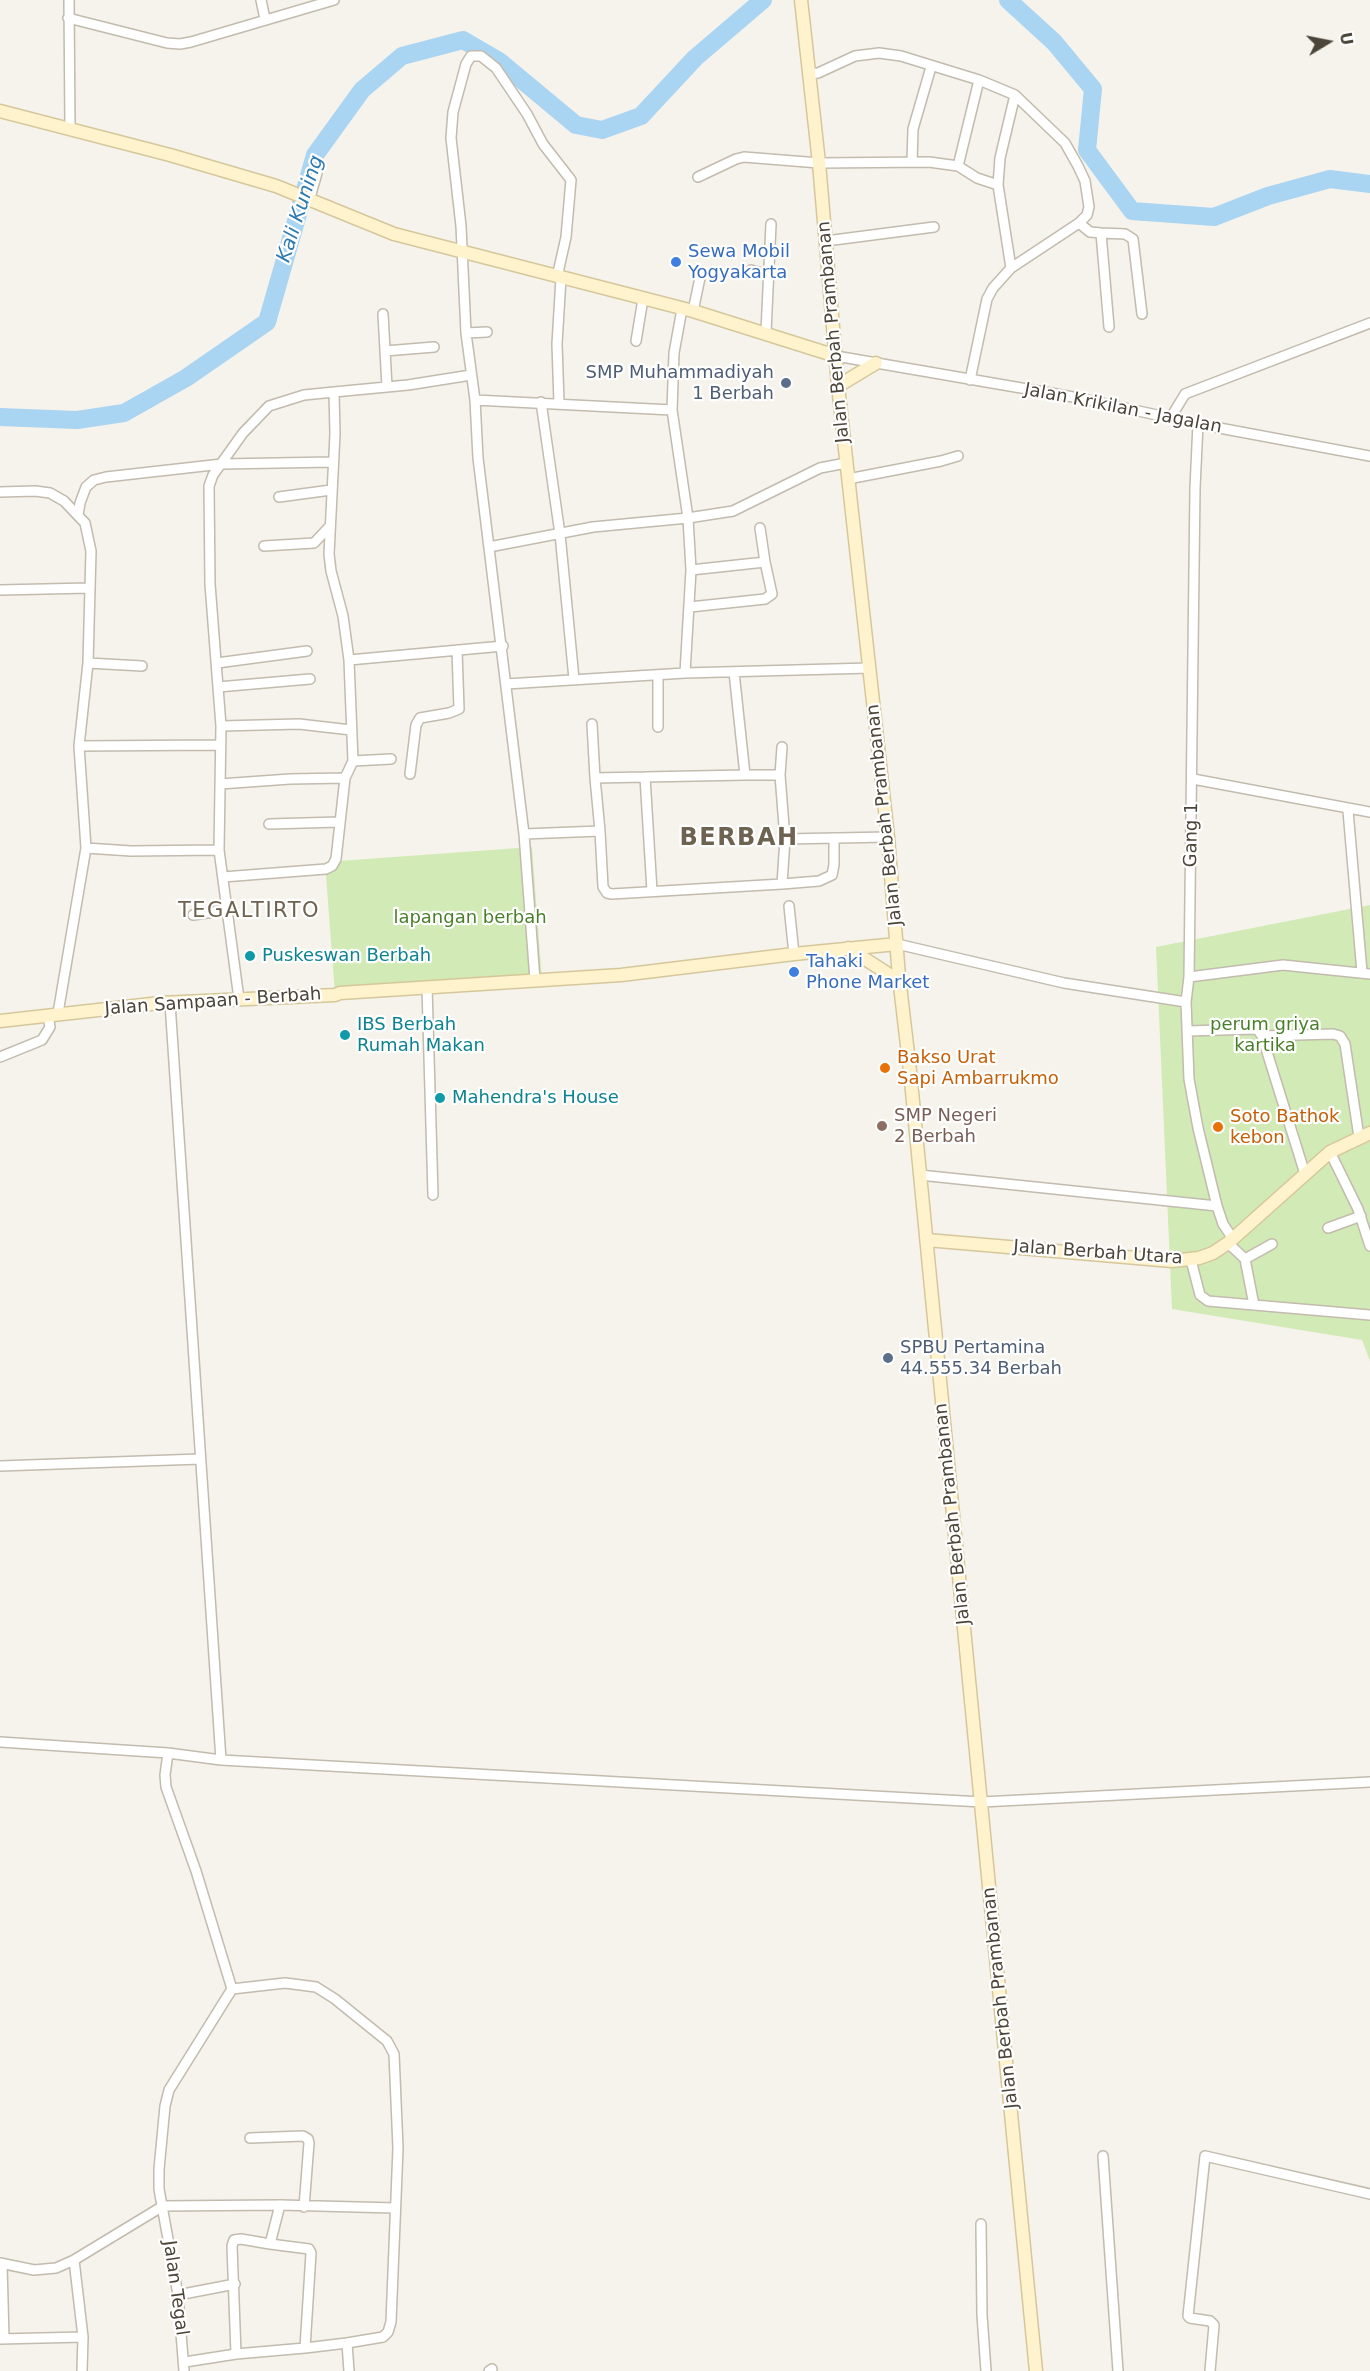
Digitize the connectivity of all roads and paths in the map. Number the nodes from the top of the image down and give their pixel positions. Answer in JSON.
{"nodes":[{"id":1,"x":69,"y":0,"type":"edge"},
{"id":2,"x":261,"y":0,"type":"edge"},
{"id":3,"x":334,"y":0,"type":"edge"},
{"id":4,"x":802,"y":6,"type":"edge"},
{"id":5,"x":68,"y":18,"type":"junction"},
{"id":6,"x":265,"y":19,"type":"junction"},
{"id":7,"x":931,"y":67,"type":"junction"},
{"id":8,"x":810,"y":74,"type":"junction"},
{"id":9,"x":979,"y":80,"type":"junction"},
{"id":10,"x":1015,"y":95,"type":"junction"},
{"id":11,"x":0,"y":111,"type":"edge"},
{"id":12,"x":70,"y":129,"type":"junction"},
{"id":13,"x":912,"y":162,"type":"junction"},
{"id":14,"x":819,"y":163,"type":"junction"},
{"id":15,"x":958,"y":166,"type":"junction"},
{"id":16,"x":317,"y":173,"type":"dead end"},
{"id":17,"x":698,"y":177,"type":"dead end"},
{"id":18,"x":998,"y":185,"type":"junction"},
{"id":19,"x":308,"y":201,"type":"junction"},
{"id":20,"x":1078,"y":223,"type":"junction"},
{"id":21,"x":771,"y":224,"type":"dead end"},
{"id":22,"x":934,"y":227,"type":"dead end"},
{"id":23,"x":1101,"y":233,"type":"junction"},
{"id":24,"x":826,"y":241,"type":"junction"},
{"id":25,"x":462,"y":252,"type":"junction"},
{"id":26,"x":1011,"y":268,"type":"junction"},
{"id":27,"x":751,"y":270,"type":"dead end"},
{"id":28,"x":701,"y":273,"type":"dead end"},
{"id":29,"x":769,"y":274,"type":"junction"},
{"id":30,"x":559,"y":278,"type":"junction"},
{"id":31,"x":642,"y":299,"type":"junction"},
{"id":32,"x":687,"y":310,"type":"junction"},
{"id":33,"x":383,"y":314,"type":"dead end"},
{"id":34,"x":1142,"y":314,"type":"dead end"},
{"id":35,"x":1370,"y":323,"type":"edge"},
{"id":36,"x":1109,"y":327,"type":"dead end"},
{"id":37,"x":487,"y":332,"type":"dead end"},
{"id":38,"x":766,"y":332,"type":"junction"},
{"id":39,"x":466,"y":333,"type":"junction"},
{"id":40,"x":636,"y":341,"type":"dead end"},
{"id":41,"x":434,"y":347,"type":"dead end"},
{"id":42,"x":385,"y":351,"type":"junction"},
{"id":43,"x":836,"y":356,"type":"junction"},
{"id":44,"x":876,"y":363,"type":"junction"},
{"id":45,"x":471,"y":375,"type":"junction"},
{"id":46,"x":970,"y":380,"type":"junction"},
{"id":47,"x":387,"y":387,"type":"junction"},
{"id":48,"x":838,"y":387,"type":"junction"},
{"id":49,"x":334,"y":392,"type":"junction"},
{"id":50,"x":475,"y":400,"type":"junction"},
{"id":51,"x":541,"y":402,"type":"junction"},
{"id":52,"x":558,"y":403,"type":"junction"},
{"id":53,"x":672,"y":410,"type":"junction"},
{"id":54,"x":1171,"y":417,"type":"junction"},
{"id":55,"x":1198,"y":424,"type":"junction"},
{"id":56,"x":958,"y":456,"type":"dead end"},
{"id":57,"x":1370,"y":456,"type":"edge"},
{"id":58,"x":332,"y":462,"type":"junction"},
{"id":59,"x":846,"y":463,"type":"junction"},
{"id":60,"x":222,"y":464,"type":"junction"},
{"id":61,"x":848,"y":479,"type":"junction"},
{"id":62,"x":331,"y":490,"type":"junction"},
{"id":63,"x":0,"y":492,"type":"edge"},
{"id":64,"x":279,"y":497,"type":"dead end"},
{"id":65,"x":78,"y":515,"type":"junction"},
{"id":66,"x":688,"y":518,"type":"junction"},
{"id":67,"x":330,"y":526,"type":"junction"},
{"id":68,"x":760,"y":528,"type":"dead end"},
{"id":69,"x":560,"y":534,"type":"junction"},
{"id":70,"x":264,"y":546,"type":"dead end"},
{"id":71,"x":489,"y":547,"type":"junction"},
{"id":72,"x":765,"y":562,"type":"junction"},
{"id":73,"x":691,"y":570,"type":"junction"},
{"id":74,"x":89,"y":588,"type":"junction"},
{"id":75,"x":0,"y":590,"type":"edge"},
{"id":76,"x":690,"y":607,"type":"junction"},
{"id":77,"x":502,"y":646,"type":"junction"},
{"id":78,"x":457,"y":650,"type":"junction"},
{"id":79,"x":306,"y":651,"type":"dead end"},
{"id":80,"x":349,"y":660,"type":"junction"},
{"id":81,"x":88,"y":663,"type":"junction"},
{"id":82,"x":217,"y":663,"type":"junction"},
{"id":83,"x":142,"y":666,"type":"dead end"},
{"id":84,"x":870,"y":668,"type":"junction"},
{"id":85,"x":734,"y":672,"type":"junction"},
{"id":86,"x":685,"y":673,"type":"junction"},
{"id":87,"x":658,"y":675,"type":"junction"},
{"id":88,"x":310,"y":679,"type":"dead end"},
{"id":89,"x":574,"y":679,"type":"junction"},
{"id":90,"x":506,"y":684,"type":"junction"},
{"id":91,"x":219,"y":687,"type":"junction"},
{"id":92,"x":592,"y":724,"type":"dead end"},
{"id":93,"x":221,"y":726,"type":"junction"},
{"id":94,"x":658,"y":727,"type":"dead end"},
{"id":95,"x":351,"y":730,"type":"junction"},
{"id":96,"x":220,"y":745,"type":"junction"},
{"id":97,"x":79,"y":747,"type":"junction"},
{"id":98,"x":782,"y":747,"type":"dead end"},
{"id":99,"x":391,"y":759,"type":"dead end"},
{"id":100,"x":352,"y":761,"type":"junction"},
{"id":101,"x":410,"y":774,"type":"dead end"},
{"id":102,"x":745,"y":775,"type":"junction"},
{"id":103,"x":780,"y":775,"type":"junction"},
{"id":104,"x":645,"y":777,"type":"junction"},
{"id":105,"x":345,"y":778,"type":"junction"},
{"id":106,"x":595,"y":778,"type":"junction"},
{"id":107,"x":1193,"y":779,"type":"junction"},
{"id":108,"x":220,"y":784,"type":"junction"},
{"id":109,"x":1348,"y":811,"type":"dead end"},
{"id":110,"x":1370,"y":812,"type":"edge"},
{"id":111,"x":339,"y":822,"type":"junction"},
{"id":112,"x":269,"y":824,"type":"dead end"},
{"id":113,"x":600,"y":831,"type":"junction"},
{"id":114,"x":524,"y":834,"type":"junction"},
{"id":115,"x":888,"y":837,"type":"junction"},
{"id":116,"x":834,"y":838,"type":"junction"},
{"id":117,"x":785,"y":839,"type":"junction"},
{"id":118,"x":86,"y":848,"type":"junction"},
{"id":119,"x":219,"y":850,"type":"junction"},
{"id":120,"x":223,"y":877,"type":"junction"},
{"id":121,"x":782,"y":884,"type":"junction"},
{"id":122,"x":652,"y":891,"type":"junction"},
{"id":123,"x":789,"y":906,"type":"dead end"},
{"id":124,"x":228,"y":910,"type":"junction"},
{"id":125,"x":193,"y":915,"type":"dead end"},
{"id":126,"x":897,"y":944,"type":"junction"},
{"id":127,"x":848,"y":948,"type":"junction"},
{"id":128,"x":794,"y":954,"type":"junction"},
{"id":129,"x":1366,"y":973,"type":"edge"},
{"id":130,"x":899,"y":977,"type":"junction"},
{"id":131,"x":1189,"y":977,"type":"junction"},
{"id":132,"x":535,"y":980,"type":"junction"},
{"id":133,"x":427,"y":987,"type":"junction"},
{"id":134,"x":239,"y":999,"type":"junction"},
{"id":135,"x":1186,"y":1002,"type":"junction"},
{"id":136,"x":170,"y":1003,"type":"junction"},
{"id":137,"x":53,"y":1014,"type":"junction"},
{"id":138,"x":0,"y":1021,"type":"edge"},
{"id":139,"x":1188,"y":1031,"type":"junction"},
{"id":140,"x":1262,"y":1036,"type":"junction"},
{"id":141,"x":0,"y":1057,"type":"edge"},
{"id":142,"x":1365,"y":1135,"type":"edge"},
{"id":143,"x":1330,"y":1152,"type":"junction"},
{"id":144,"x":1305,"y":1174,"type":"junction"},
{"id":145,"x":920,"y":1175,"type":"junction"},
{"id":146,"x":433,"y":1195,"type":"dead end"},
{"id":147,"x":1370,"y":1205,"type":"edge"},
{"id":148,"x":1217,"y":1206,"type":"junction"},
{"id":149,"x":1359,"y":1213,"type":"junction"},
{"id":150,"x":1328,"y":1228,"type":"dead end"},
{"id":151,"x":927,"y":1240,"type":"junction"},
{"id":152,"x":1230,"y":1241,"type":"junction"},
{"id":153,"x":1272,"y":1244,"type":"dead end"},
{"id":154,"x":1370,"y":1246,"type":"edge"},
{"id":155,"x":1245,"y":1259,"type":"junction"},
{"id":156,"x":1191,"y":1260,"type":"junction"},
{"id":157,"x":1254,"y":1305,"type":"junction"},
{"id":158,"x":1370,"y":1315,"type":"edge"},
{"id":159,"x":200,"y":1459,"type":"junction"},
{"id":160,"x":0,"y":1466,"type":"edge"},
{"id":161,"x":0,"y":1742,"type":"edge"},
{"id":162,"x":168,"y":1753,"type":"junction"},
{"id":163,"x":221,"y":1760,"type":"junction"},
{"id":164,"x":1370,"y":1782,"type":"edge"},
{"id":165,"x":982,"y":1802,"type":"junction"},
{"id":166,"x":232,"y":1989,"type":"junction"},
{"id":167,"x":250,"y":2138,"type":"dead end"},
{"id":168,"x":1103,"y":2156,"type":"dead end"},
{"id":169,"x":1370,"y":2194,"type":"edge"},
{"id":170,"x":280,"y":2205,"type":"junction"},
{"id":171,"x":163,"y":2206,"type":"junction"},
{"id":172,"x":304,"y":2207,"type":"junction"},
{"id":173,"x":395,"y":2208,"type":"junction"},
{"id":174,"x":981,"y":2224,"type":"dead end"},
{"id":175,"x":270,"y":2244,"type":"junction"},
{"id":176,"x":74,"y":2260,"type":"junction"},
{"id":177,"x":1,"y":2264,"type":"edge"},
{"id":178,"x":235,"y":2284,"type":"junction"},
{"id":179,"x":178,"y":2295,"type":"junction"},
{"id":180,"x":83,"y":2337,"type":"junction"},
{"id":181,"x":2,"y":2339,"type":"edge"},
{"id":182,"x":347,"y":2343,"type":"junction"},
{"id":183,"x":305,"y":2348,"type":"junction"},
{"id":184,"x":236,"y":2354,"type":"junction"},
{"id":185,"x":184,"y":2366,"type":"edge"},
{"id":186,"x":82,"y":2371,"type":"edge"},
{"id":187,"x":349,"y":2371,"type":"edge"},
{"id":188,"x":986,"y":2371,"type":"edge"},
{"id":189,"x":1036,"y":2371,"type":"edge"},
{"id":190,"x":1118,"y":2371,"type":"edge"},
{"id":191,"x":1210,"y":2371,"type":"edge"}],
"edges":[{"from":1,"to":5,"type":"street"},
{"from":2,"to":6,"type":"street"},
{"from":3,"to":6,"type":"street"},
{"from":4,"to":8,"type":"main road","name":"Jalan Berbah Prambanan"},
{"from":5,"to":6,"type":"street"},
{"from":5,"to":12,"type":"street"},
{"from":7,"to":8,"type":"street"},
{"from":7,"to":9,"type":"street"},
{"from":7,"to":13,"type":"street"},
{"from":8,"to":14,"type":"main road","name":"Jalan Berbah Prambanan"},
{"from":9,"to":10,"type":"street"},
{"from":9,"to":15,"type":"street"},
{"from":10,"to":18,"type":"street"},
{"from":10,"to":20,"type":"street"},
{"from":11,"to":12,"type":"main road"},
{"from":12,"to":19,"type":"main road"},
{"from":13,"to":14,"type":"street"},
{"from":13,"to":15,"type":"street"},
{"from":14,"to":17,"type":"street"},
{"from":14,"to":24,"type":"main road","name":"Jalan Berbah Prambanan"},
{"from":15,"to":18,"type":"street"},
{"from":16,"to":19,"type":"street"},
{"from":18,"to":26,"type":"street"},
{"from":19,"to":25,"type":"main road"},
{"from":20,"to":23,"type":"street"},
{"from":20,"to":26,"type":"street"},
{"from":21,"to":29,"type":"street"},
{"from":22,"to":24,"type":"street"},
{"from":23,"to":34,"type":"street"},
{"from":23,"to":36,"type":"street"},
{"from":24,"to":43,"type":"main road","name":"Jalan Berbah Prambanan"},
{"from":25,"to":30,"type":"main road"},
{"from":25,"to":30,"type":"street"},
{"from":25,"to":39,"type":"street"},
{"from":26,"to":46,"type":"street"},
{"from":27,"to":29,"type":"street"},
{"from":28,"to":32,"type":"street"},
{"from":29,"to":38,"type":"street"},
{"from":30,"to":31,"type":"main road"},
{"from":30,"to":52,"type":"street"},
{"from":31,"to":32,"type":"main road"},
{"from":31,"to":40,"type":"street"},
{"from":32,"to":38,"type":"main road"},
{"from":32,"to":53,"type":"street"},
{"from":33,"to":42,"type":"street"},
{"from":35,"to":54,"type":"street"},
{"from":37,"to":39,"type":"street"},
{"from":38,"to":43,"type":"main road"},
{"from":39,"to":45,"type":"street"},
{"from":41,"to":42,"type":"street"},
{"from":42,"to":47,"type":"street"},
{"from":43,"to":44,"type":"street","name":"Jalan Krikilan - Jagalan"},
{"from":43,"to":48,"type":"main road","name":"Jalan Berbah Prambanan"},
{"from":44,"to":46,"type":"street","name":"Jalan Krikilan - Jagalan"},
{"from":44,"to":48,"type":"main road"},
{"from":45,"to":47,"type":"street"},
{"from":45,"to":50,"type":"street"},
{"from":46,"to":54,"type":"street","name":"Jalan Krikilan - Jagalan"},
{"from":47,"to":49,"type":"street"},
{"from":48,"to":59,"type":"main road","name":"Jalan Berbah Prambanan"},
{"from":49,"to":58,"type":"street"},
{"from":49,"to":60,"type":"street"},
{"from":50,"to":51,"type":"street"},
{"from":50,"to":71,"type":"street"},
{"from":51,"to":52,"type":"street"},
{"from":51,"to":69,"type":"street"},
{"from":52,"to":53,"type":"street"},
{"from":53,"to":66,"type":"street"},
{"from":54,"to":55,"type":"street","name":"Jalan Krikilan - Jagalan"},
{"from":55,"to":57,"type":"street","name":"Jalan Krikilan - Jagalan"},
{"from":55,"to":107,"type":"street","name":"Gang 1"},
{"from":56,"to":61,"type":"street"},
{"from":58,"to":60,"type":"street"},
{"from":58,"to":62,"type":"street"},
{"from":59,"to":61,"type":"main road","name":"Jalan Berbah Prambanan"},
{"from":59,"to":66,"type":"street"},
{"from":60,"to":65,"type":"street"},
{"from":60,"to":82,"type":"street"},
{"from":61,"to":84,"type":"main road","name":"Jalan Berbah Prambanan"},
{"from":62,"to":64,"type":"street"},
{"from":62,"to":67,"type":"street"},
{"from":63,"to":65,"type":"street"},
{"from":65,"to":74,"type":"street"},
{"from":66,"to":69,"type":"street"},
{"from":66,"to":73,"type":"street"},
{"from":67,"to":70,"type":"street"},
{"from":67,"to":80,"type":"street"},
{"from":68,"to":72,"type":"street"},
{"from":69,"to":71,"type":"street"},
{"from":69,"to":89,"type":"street"},
{"from":71,"to":77,"type":"street"},
{"from":72,"to":73,"type":"street"},
{"from":72,"to":76,"type":"street"},
{"from":73,"to":76,"type":"street"},
{"from":74,"to":75,"type":"street"},
{"from":74,"to":81,"type":"street"},
{"from":76,"to":86,"type":"street"},
{"from":77,"to":78,"type":"street"},
{"from":77,"to":90,"type":"street"},
{"from":78,"to":80,"type":"street"},
{"from":78,"to":101,"type":"street"},
{"from":79,"to":82,"type":"street"},
{"from":80,"to":95,"type":"street"},
{"from":81,"to":83,"type":"street"},
{"from":81,"to":97,"type":"street"},
{"from":82,"to":91,"type":"street"},
{"from":84,"to":85,"type":"street"},
{"from":84,"to":115,"type":"main road","name":"Jalan Berbah Prambanan"},
{"from":85,"to":86,"type":"street"},
{"from":85,"to":102,"type":"street"},
{"from":86,"to":87,"type":"street"},
{"from":87,"to":89,"type":"street"},
{"from":87,"to":94,"type":"street"},
{"from":88,"to":91,"type":"street"},
{"from":89,"to":90,"type":"street"},
{"from":90,"to":114,"type":"street"},
{"from":91,"to":93,"type":"street"},
{"from":92,"to":106,"type":"street"},
{"from":93,"to":95,"type":"street"},
{"from":93,"to":96,"type":"street"},
{"from":95,"to":100,"type":"street"},
{"from":96,"to":97,"type":"street"},
{"from":96,"to":108,"type":"street"},
{"from":97,"to":118,"type":"street"},
{"from":98,"to":103,"type":"street"},
{"from":99,"to":100,"type":"street"},
{"from":100,"to":105,"type":"street"},
{"from":102,"to":103,"type":"street"},
{"from":102,"to":104,"type":"street"},
{"from":103,"to":117,"type":"street"},
{"from":104,"to":106,"type":"street"},
{"from":104,"to":122,"type":"street"},
{"from":105,"to":108,"type":"street"},
{"from":105,"to":111,"type":"street"},
{"from":106,"to":113,"type":"street"},
{"from":107,"to":110,"type":"street"},
{"from":107,"to":131,"type":"street","name":"Gang 1"},
{"from":108,"to":119,"type":"street"},
{"from":109,"to":129,"type":"street"},
{"from":111,"to":112,"type":"street"},
{"from":111,"to":120,"type":"street"},
{"from":113,"to":114,"type":"street"},
{"from":113,"to":122,"type":"street"},
{"from":114,"to":132,"type":"street"},
{"from":115,"to":116,"type":"street"},
{"from":115,"to":126,"type":"main road","name":"Jalan Berbah Prambanan"},
{"from":116,"to":117,"type":"street"},
{"from":116,"to":121,"type":"street"},
{"from":117,"to":121,"type":"street"},
{"from":118,"to":119,"type":"street"},
{"from":118,"to":137,"type":"street"},
{"from":119,"to":120,"type":"street"},
{"from":120,"to":124,"type":"street"},
{"from":121,"to":122,"type":"street"},
{"from":123,"to":128,"type":"street"},
{"from":124,"to":125,"type":"street"},
{"from":124,"to":134,"type":"street"},
{"from":126,"to":127,"type":"main road","name":"Jalan Sampaan - Berbah"},
{"from":126,"to":130,"type":"main road","name":"Jalan Berbah Prambanan"},
{"from":126,"to":135,"type":"street"},
{"from":127,"to":128,"type":"main road","name":"Jalan Sampaan - Berbah"},
{"from":127,"to":130,"type":"main road"},
{"from":128,"to":132,"type":"main road","name":"Jalan Sampaan - Berbah"},
{"from":129,"to":131,"type":"street"},
{"from":130,"to":145,"type":"main road","name":"Jalan Berbah Prambanan"},
{"from":131,"to":135,"type":"street","name":"Gang 1"},
{"from":132,"to":133,"type":"main road","name":"Jalan Sampaan - Berbah"},
{"from":133,"to":134,"type":"main road","name":"Jalan Sampaan - Berbah"},
{"from":133,"to":146,"type":"street"},
{"from":134,"to":136,"type":"main road","name":"Jalan Sampaan - Berbah"},
{"from":135,"to":139,"type":"street","name":"Gang 1"},
{"from":136,"to":137,"type":"main road","name":"Jalan Sampaan - Berbah"},
{"from":136,"to":159,"type":"street"},
{"from":137,"to":138,"type":"main road","name":"Jalan Sampaan - Berbah"},
{"from":137,"to":141,"type":"street"},
{"from":139,"to":140,"type":"street"},
{"from":139,"to":148,"type":"street","name":"Gang 1"},
{"from":140,"to":142,"type":"street"},
{"from":140,"to":144,"type":"street"},
{"from":142,"to":143,"type":"main road","name":"Jalan Berbah Utara"},
{"from":143,"to":144,"type":"main road","name":"Jalan Berbah Utara"},
{"from":143,"to":149,"type":"street"},
{"from":144,"to":152,"type":"main road","name":"Jalan Berbah Utara"},
{"from":145,"to":148,"type":"street"},
{"from":145,"to":151,"type":"main road","name":"Jalan Berbah Prambanan"},
{"from":147,"to":149,"type":"street"},
{"from":148,"to":152,"type":"street","name":"Gang 1"},
{"from":149,"to":150,"type":"street"},
{"from":149,"to":154,"type":"street"},
{"from":151,"to":156,"type":"main road","name":"Jalan Berbah Utara"},
{"from":151,"to":165,"type":"main road","name":"Jalan Berbah Prambanan"},
{"from":152,"to":155,"type":"street"},
{"from":152,"to":156,"type":"main road","name":"Jalan Berbah Utara"},
{"from":153,"to":155,"type":"street"},
{"from":155,"to":157,"type":"street"},
{"from":156,"to":157,"type":"street"},
{"from":157,"to":158,"type":"street"},
{"from":159,"to":160,"type":"street"},
{"from":159,"to":163,"type":"street"},
{"from":161,"to":162,"type":"street"},
{"from":162,"to":163,"type":"street"},
{"from":162,"to":166,"type":"street"},
{"from":163,"to":165,"type":"street"},
{"from":164,"to":165,"type":"street"},
{"from":165,"to":189,"type":"main road","name":"Jalan Berbah Prambanan"},
{"from":166,"to":171,"type":"street","name":"Jalan Tegal"},
{"from":166,"to":173,"type":"street"},
{"from":167,"to":172,"type":"street"},
{"from":168,"to":190,"type":"street"},
{"from":169,"to":191,"type":"street"},
{"from":170,"to":171,"type":"street"},
{"from":170,"to":172,"type":"street"},
{"from":170,"to":175,"type":"street"},
{"from":171,"to":176,"type":"street"},
{"from":171,"to":179,"type":"street","name":"Jalan Tegal"},
{"from":172,"to":173,"type":"street"},
{"from":173,"to":182,"type":"street"},
{"from":174,"to":188,"type":"street"},
{"from":175,"to":178,"type":"street"},
{"from":175,"to":183,"type":"street"},
{"from":176,"to":177,"type":"street"},
{"from":176,"to":180,"type":"street"},
{"from":177,"to":181,"type":"street"},
{"from":178,"to":179,"type":"street"},
{"from":178,"to":184,"type":"street"},
{"from":179,"to":185,"type":"street","name":"Jalan Tegal"},
{"from":180,"to":181,"type":"street"},
{"from":180,"to":186,"type":"street"},
{"from":182,"to":183,"type":"street"},
{"from":182,"to":187,"type":"street"},
{"from":183,"to":184,"type":"street"},
{"from":184,"to":185,"type":"street"}]}
